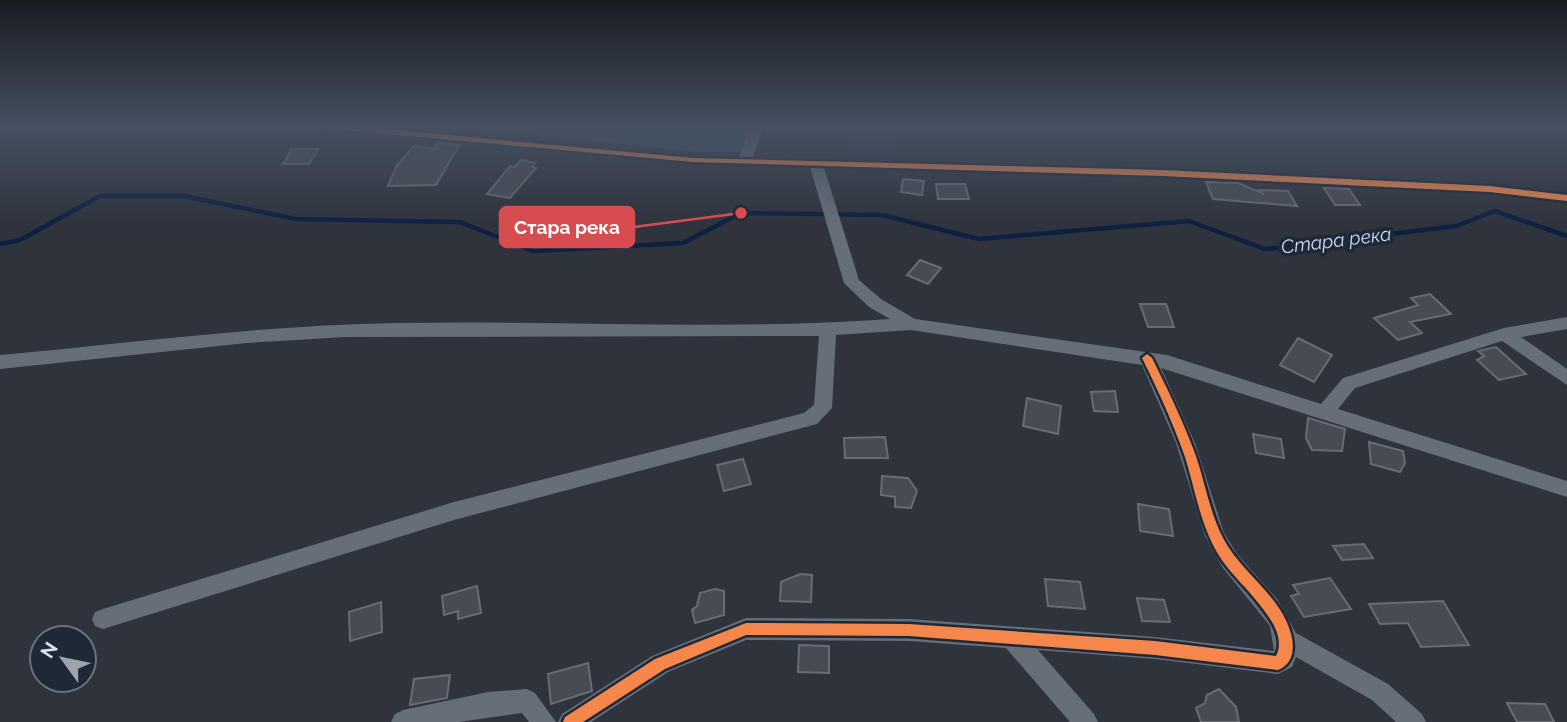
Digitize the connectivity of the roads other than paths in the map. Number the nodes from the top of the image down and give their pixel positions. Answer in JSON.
{"nodes":[{"id":1,"x":703,"y":160,"type":"edge"},
{"id":2,"x":745,"y":160,"type":"edge"},
{"id":3,"x":744,"y":163,"type":"junction"},
{"id":4,"x":817,"y":172,"type":"junction"},
{"id":5,"x":1567,"y":198,"type":"edge"},
{"id":6,"x":1567,"y":323,"type":"edge"},
{"id":7,"x":911,"y":324,"type":"junction"},
{"id":8,"x":828,"y":331,"type":"junction"},
{"id":9,"x":1504,"y":334,"type":"junction"},
{"id":10,"x":1147,"y":358,"type":"junction"},
{"id":11,"x":0,"y":362,"type":"edge"},
{"id":12,"x":1567,"y":378,"type":"edge"},
{"id":13,"x":1324,"y":413,"type":"junction"},
{"id":14,"x":1567,"y":489,"type":"edge"},
{"id":15,"x":103,"y":619,"type":"dead end"},
{"id":16,"x":1012,"y":638,"type":"junction"},
{"id":17,"x":1288,"y":641,"type":"junction"},
{"id":18,"x":403,"y":722,"type":"edge"},
{"id":19,"x":544,"y":722,"type":"edge"},
{"id":20,"x":570,"y":722,"type":"edge"},
{"id":21,"x":1086,"y":722,"type":"edge"},
{"id":22,"x":1414,"y":722,"type":"edge"}],
"edges":[{"from":1,"to":3,"type":"street"},
{"from":2,"to":3,"type":"street"},
{"from":3,"to":4,"type":"street"},
{"from":4,"to":5,"type":"street"},
{"from":4,"to":7,"type":"street"},
{"from":6,"to":9,"type":"street"},
{"from":7,"to":8,"type":"street"},
{"from":7,"to":10,"type":"street"},
{"from":8,"to":11,"type":"street"},
{"from":8,"to":15,"type":"street"},
{"from":9,"to":12,"type":"street"},
{"from":9,"to":13,"type":"street"},
{"from":10,"to":13,"type":"street"},
{"from":10,"to":17,"type":"street"},
{"from":13,"to":14,"type":"street"},
{"from":16,"to":17,"type":"street"},
{"from":16,"to":20,"type":"street"},
{"from":16,"to":21,"type":"street"},
{"from":17,"to":22,"type":"street"},
{"from":18,"to":19,"type":"street"}]}
